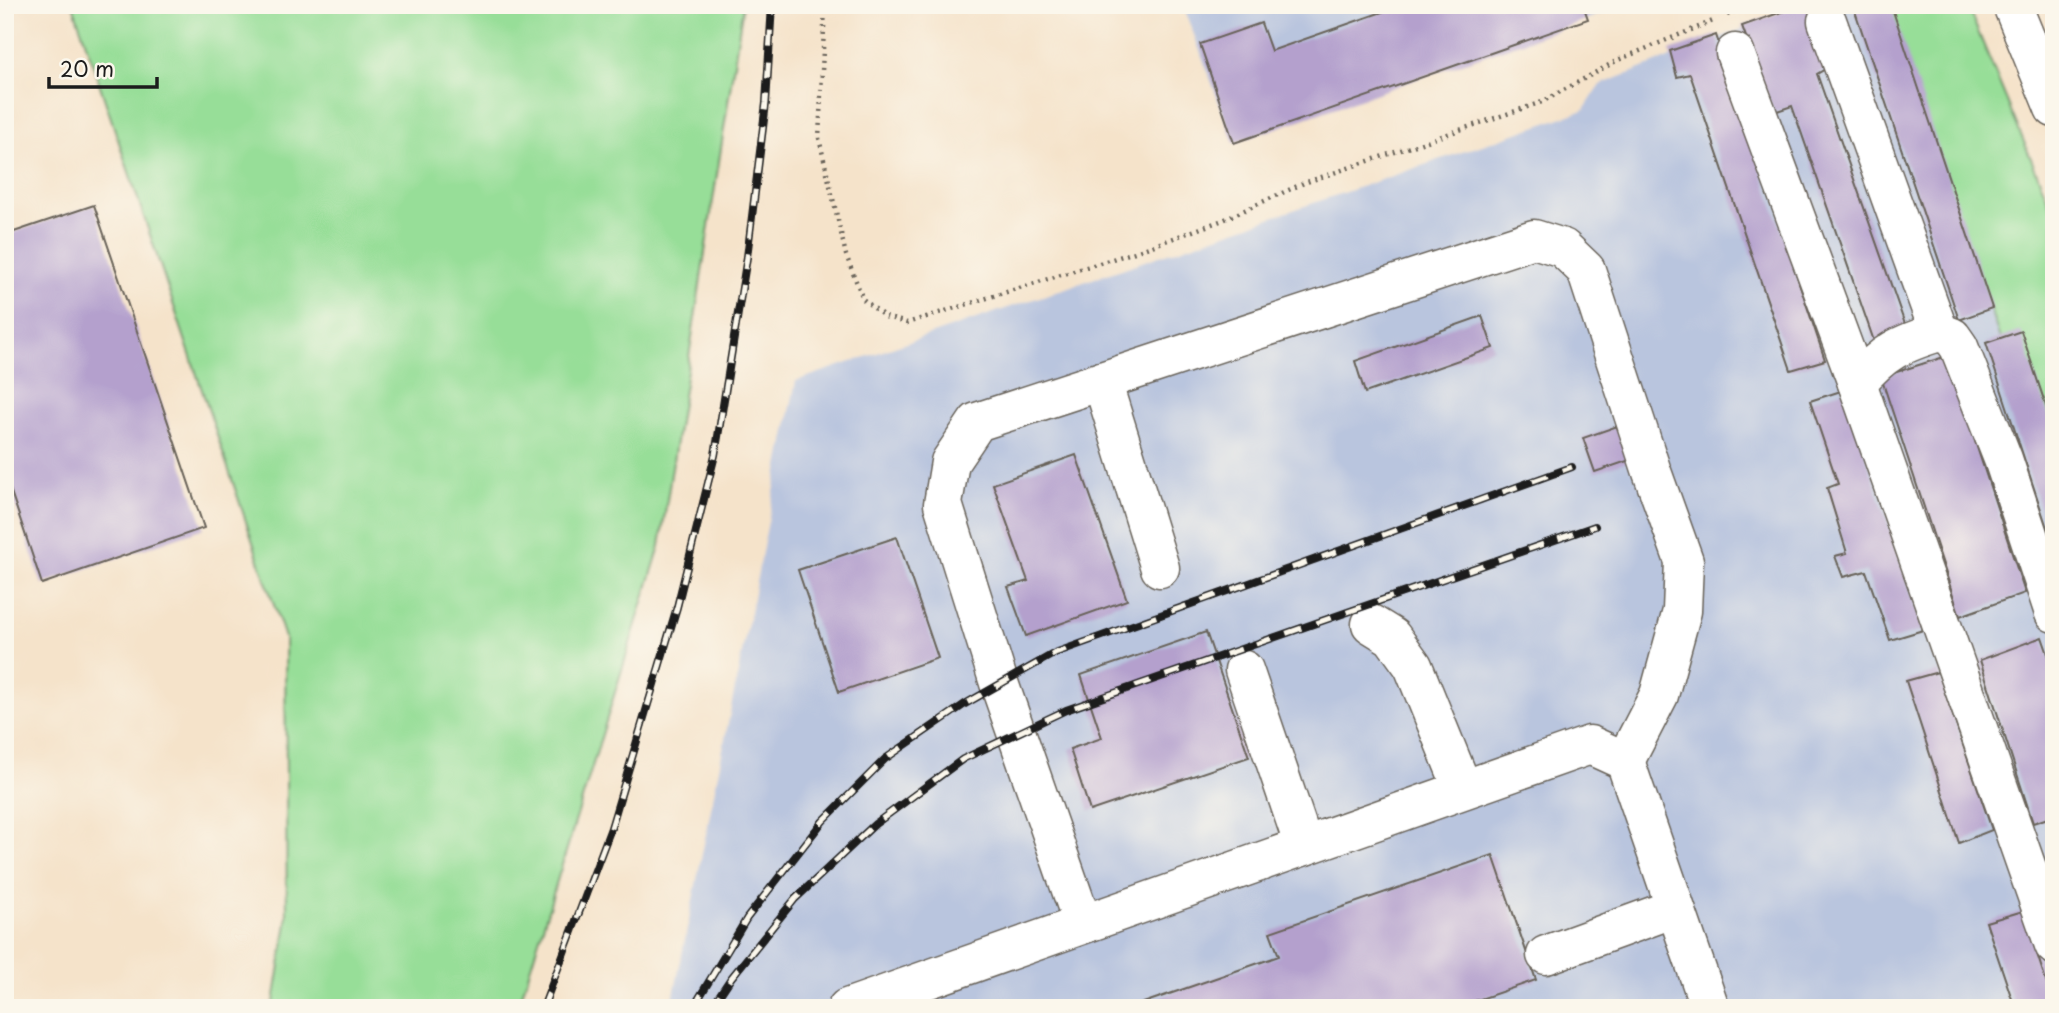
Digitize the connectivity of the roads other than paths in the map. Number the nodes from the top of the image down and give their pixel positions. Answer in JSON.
{"nodes":[{"id":1,"x":2012,"y":5,"type":"edge"},
{"id":2,"x":1828,"y":21,"type":"dead end"},
{"id":3,"x":1735,"y":54,"type":"dead end"},
{"id":4,"x":2054,"y":108,"type":"edge"},
{"id":5,"x":1939,"y":332,"type":"junction"},
{"id":6,"x":1102,"y":381,"type":"junction"},
{"id":7,"x":1857,"y":383,"type":"junction"},
{"id":8,"x":1160,"y":568,"type":"dead end"},
{"id":9,"x":2054,"y":612,"type":"edge"},
{"id":10,"x":1371,"y":624,"type":"dead end"},
{"id":11,"x":1244,"y":670,"type":"dead end"},
{"id":12,"x":1625,"y":761,"type":"junction"},
{"id":13,"x":1463,"y":789,"type":"junction"},
{"id":14,"x":1304,"y":846,"type":"junction"},
{"id":15,"x":2044,"y":882,"type":"edge"},
{"id":16,"x":1675,"y":908,"type":"junction"},
{"id":17,"x":1083,"y":924,"type":"junction"},
{"id":18,"x":2054,"y":945,"type":"edge"},
{"id":19,"x":1546,"y":955,"type":"dead end"},
{"id":20,"x":847,"y":1008,"type":"edge"},
{"id":21,"x":1710,"y":1008,"type":"edge"}],
"edges":[{"from":1,"to":4,"type":"main road"},
{"from":2,"to":5,"type":"main road"},
{"from":3,"to":7,"type":"main road"},
{"from":5,"to":7,"type":"main road"},
{"from":5,"to":9,"type":"main road"},
{"from":6,"to":8,"type":"main road"},
{"from":6,"to":12,"type":"main road"},
{"from":6,"to":17,"type":"main road"},
{"from":7,"to":15,"type":"main road"},
{"from":10,"to":13,"type":"main road"},
{"from":11,"to":14,"type":"main road"},
{"from":12,"to":13,"type":"main road"},
{"from":12,"to":16,"type":"main road"},
{"from":13,"to":14,"type":"main road"},
{"from":14,"to":17,"type":"main road"},
{"from":15,"to":18,"type":"main road"},
{"from":16,"to":19,"type":"main road"},
{"from":16,"to":21,"type":"main road"},
{"from":17,"to":20,"type":"main road"}]}
